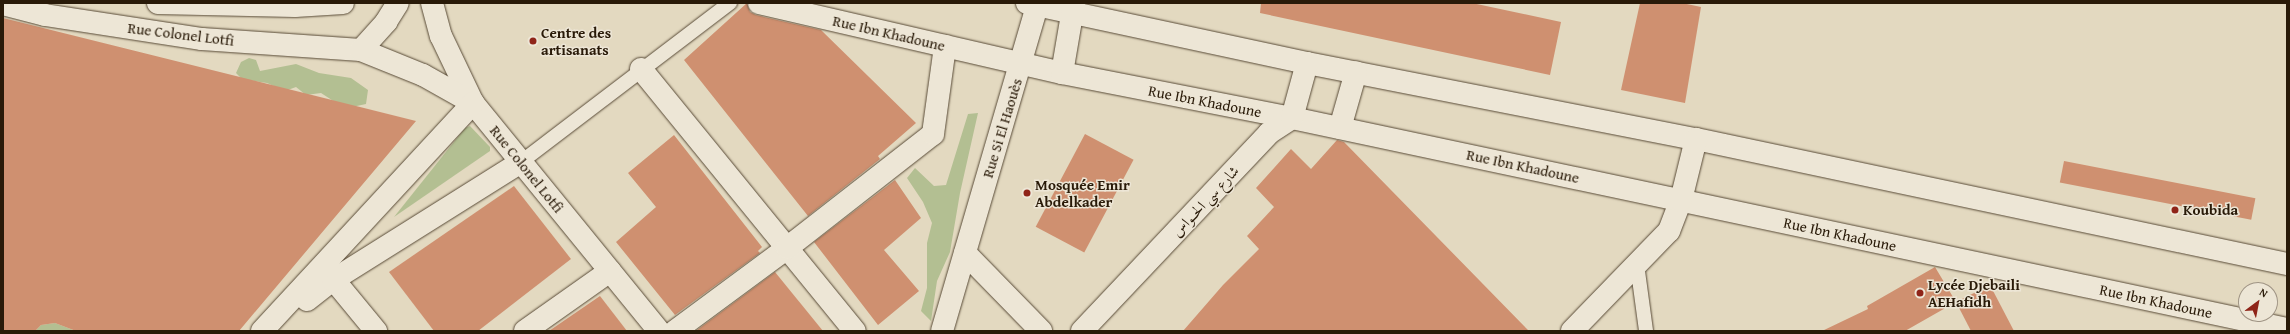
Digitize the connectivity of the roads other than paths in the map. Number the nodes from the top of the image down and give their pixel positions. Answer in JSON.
{"nodes":[{"id":1,"x":158,"y":3,"type":"edge"},
{"id":2,"x":343,"y":3,"type":"edge"},
{"id":3,"x":398,"y":3,"type":"edge"},
{"id":4,"x":432,"y":3,"type":"edge"},
{"id":5,"x":730,"y":3,"type":"edge"},
{"id":6,"x":759,"y":3,"type":"edge"},
{"id":7,"x":3,"y":4,"type":"edge"},
{"id":8,"x":1034,"y":4,"type":"edge"},
{"id":9,"x":1073,"y":7,"type":"edge"},
{"id":10,"x":945,"y":46,"type":"junction"},
{"id":11,"x":361,"y":50,"type":"junction"},
{"id":12,"x":1022,"y":62,"type":"junction"},
{"id":13,"x":1307,"y":63,"type":"junction"},
{"id":14,"x":641,"y":69,"type":"junction"},
{"id":15,"x":1356,"y":72,"type":"junction"},
{"id":16,"x":1062,"y":73,"type":"junction"},
{"id":17,"x":473,"y":103,"type":"junction"},
{"id":18,"x":1292,"y":118,"type":"junction"},
{"id":19,"x":1340,"y":128,"type":"junction"},
{"id":20,"x":1696,"y":139,"type":"junction"},
{"id":21,"x":521,"y":162,"type":"junction"},
{"id":22,"x":1681,"y":200,"type":"junction"},
{"id":23,"x":787,"y":248,"type":"junction"},
{"id":24,"x":965,"y":253,"type":"junction"},
{"id":25,"x":1637,"y":264,"type":"junction"},
{"id":26,"x":2287,"y":264,"type":"edge"},
{"id":27,"x":610,"y":271,"type":"junction"},
{"id":28,"x":329,"y":273,"type":"junction"},
{"id":29,"x":2287,"y":329,"type":"edge"},
{"id":30,"x":262,"y":331,"type":"edge"},
{"id":31,"x":266,"y":331,"type":"edge"},
{"id":32,"x":376,"y":331,"type":"edge"},
{"id":33,"x":525,"y":331,"type":"edge"},
{"id":34,"x":659,"y":331,"type":"edge"},
{"id":35,"x":675,"y":331,"type":"edge"},
{"id":36,"x":855,"y":331,"type":"edge"},
{"id":37,"x":942,"y":331,"type":"edge"},
{"id":38,"x":1041,"y":331,"type":"edge"},
{"id":39,"x":1082,"y":331,"type":"edge"},
{"id":40,"x":1572,"y":331,"type":"edge"},
{"id":41,"x":1646,"y":331,"type":"edge"}],
"edges":[{"from":1,"to":2,"type":"street","name":"Rue Colonel Lotfi"},
{"from":3,"to":11,"type":"street"},
{"from":4,"to":17,"type":"street"},
{"from":5,"to":14,"type":"lane"},
{"from":6,"to":10,"type":"street","name":"Rue Ibn Khadoune"},
{"from":7,"to":11,"type":"street","name":"Rue Colonel Lotfi"},
{"from":8,"to":9,"type":"street"},
{"from":8,"to":12,"type":"street","name":"Rue Si El Haouès"},
{"from":9,"to":13,"type":"street"},
{"from":9,"to":16,"type":"street"},
{"from":10,"to":12,"type":"street","name":"Rue Ibn Khadoune"},
{"from":10,"to":23,"type":"street"},
{"from":11,"to":17,"type":"street","name":"Rue Colonel Lotfi"},
{"from":12,"to":16,"type":"street","name":"Rue Ibn Khadoune"},
{"from":12,"to":24,"type":"street","name":"Rue Si El Haouès"},
{"from":13,"to":15,"type":"street"},
{"from":13,"to":18,"type":"street"},
{"from":14,"to":21,"type":"lane"},
{"from":14,"to":23,"type":"street"},
{"from":15,"to":19,"type":"street"},
{"from":15,"to":20,"type":"street"},
{"from":16,"to":18,"type":"street","name":"Rue Ibn Khadoune"},
{"from":17,"to":21,"type":"street","name":"Rue Colonel Lotfi"},
{"from":17,"to":28,"type":"street"},
{"from":18,"to":19,"type":"street","name":"Rue Ibn Khadoune"},
{"from":18,"to":39,"type":"street","name":"شارع سي الحــواس"},
{"from":19,"to":22,"type":"street","name":"Rue Ibn Khadoune"},
{"from":20,"to":22,"type":"street"},
{"from":20,"to":26,"type":"street"},
{"from":21,"to":27,"type":"street","name":"Rue Colonel Lotfi"},
{"from":21,"to":28,"type":"street"},
{"from":22,"to":25,"type":"street"},
{"from":22,"to":29,"type":"street","name":"Rue Ibn Khadoune"},
{"from":23,"to":35,"type":"street"},
{"from":23,"to":36,"type":"street"},
{"from":24,"to":37,"type":"street","name":"Rue Si El Haouès"},
{"from":24,"to":38,"type":"street"},
{"from":25,"to":40,"type":"street"},
{"from":25,"to":41,"type":"lane"},
{"from":27,"to":33,"type":"street"},
{"from":27,"to":34,"type":"street","name":"Rue Colonel Lotfi"},
{"from":28,"to":30,"type":"street"},
{"from":28,"to":31,"type":"street"},
{"from":28,"to":32,"type":"street"}]}
